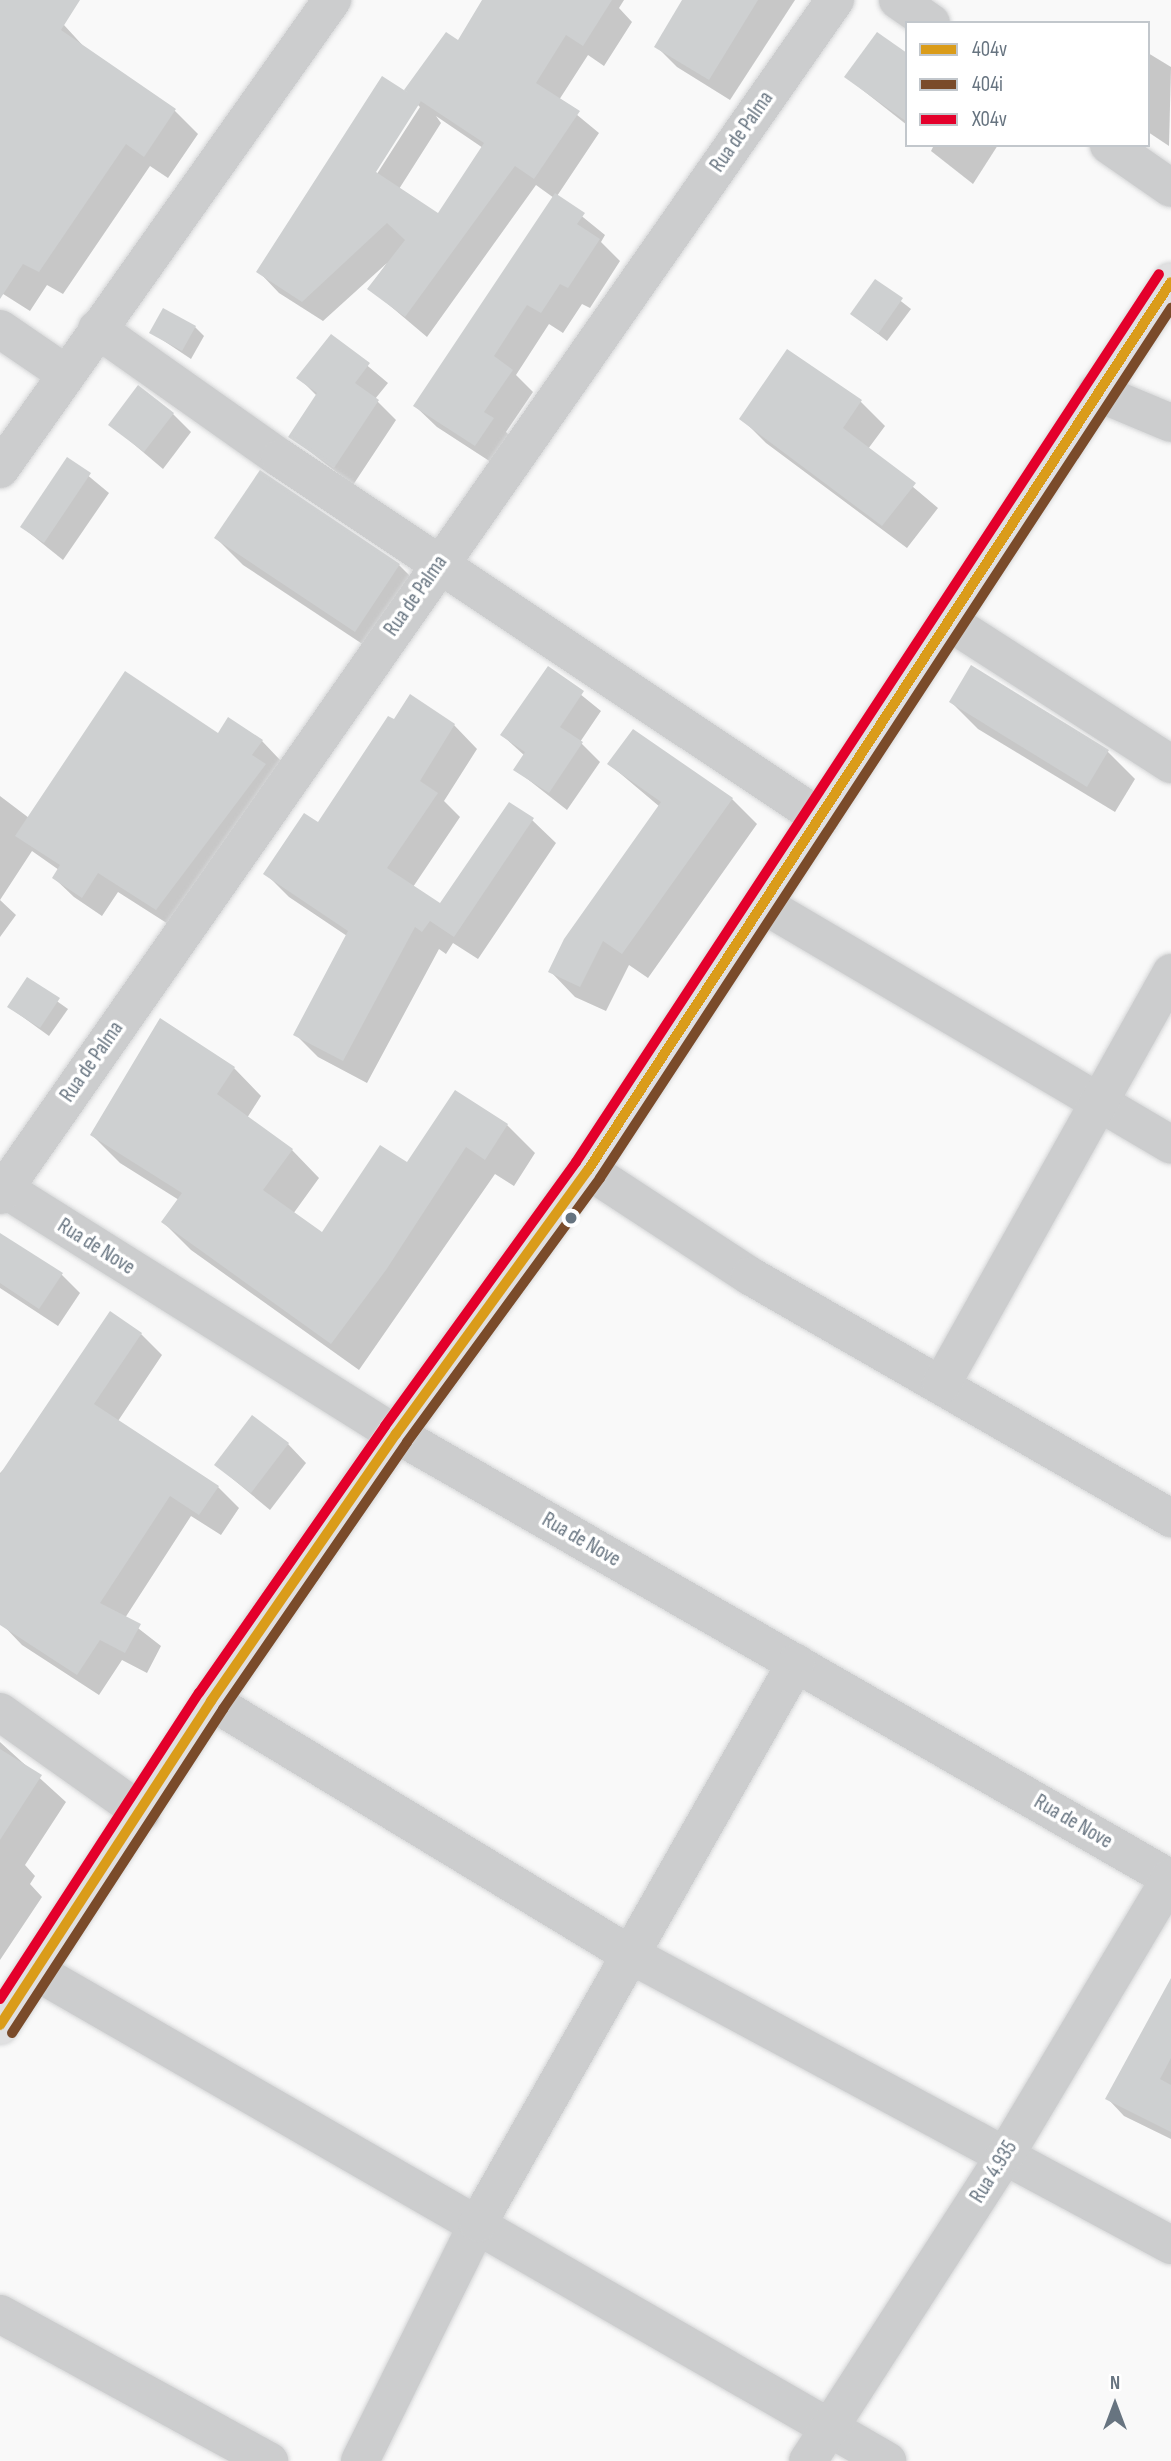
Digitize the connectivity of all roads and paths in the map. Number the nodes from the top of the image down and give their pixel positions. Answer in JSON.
{"nodes":[{"id":1,"x":332,"y":0,"type":"edge"},
{"id":2,"x":835,"y":0,"type":"edge"},
{"id":3,"x":898,"y":0,"type":"edge"},
{"id":4,"x":928,"y":21,"type":"edge"},
{"id":5,"x":1112,"y":147,"type":"edge"},
{"id":6,"x":1171,"y":188,"type":"edge"},
{"id":7,"x":1171,"y":282,"type":"edge"},
{"id":8,"x":0,"y":329,"type":"edge"},
{"id":9,"x":97,"y":329,"type":"junction"},
{"id":10,"x":66,"y":374,"type":"junction"},
{"id":11,"x":1097,"y":392,"type":"junction"},
{"id":12,"x":1171,"y":423,"type":"edge"},
{"id":13,"x":0,"y":469,"type":"edge"},
{"id":14,"x":438,"y":564,"type":"junction"},
{"id":15,"x":948,"y":621,"type":"junction"},
{"id":16,"x":1171,"y":764,"type":"edge"},
{"id":17,"x":820,"y":818,"type":"junction"},
{"id":18,"x":764,"y":905,"type":"junction"},
{"id":19,"x":1171,"y":973,"type":"edge"},
{"id":20,"x":1097,"y":1104,"type":"junction"},
{"id":21,"x":1171,"y":1145,"type":"edge"},
{"id":22,"x":588,"y":1170,"type":"junction"},
{"id":23,"x":1,"y":1190,"type":"edge"},
{"id":24,"x":942,"y":1385,"type":"junction"},
{"id":25,"x":396,"y":1434,"type":"junction"},
{"id":26,"x":1171,"y":1518,"type":"edge"},
{"id":27,"x":796,"y":1663,"type":"junction"},
{"id":28,"x":211,"y":1701,"type":"junction"},
{"id":29,"x":0,"y":1712,"type":"edge"},
{"id":30,"x":141,"y":1812,"type":"junction"},
{"id":31,"x":1171,"y":1878,"type":"edge"},
{"id":32,"x":631,"y":1955,"type":"junction"},
{"id":33,"x":37,"y":1972,"type":"junction"},
{"id":34,"x":0,"y":2025,"type":"edge"},
{"id":35,"x":1006,"y":2154,"type":"junction"},
{"id":36,"x":478,"y":2223,"type":"junction"},
{"id":37,"x":1171,"y":2245,"type":"edge"},
{"id":38,"x":0,"y":2314,"type":"edge"},
{"id":39,"x":831,"y":2425,"type":"junction"},
{"id":40,"x":269,"y":2461,"type":"edge"},
{"id":41,"x":360,"y":2461,"type":"edge"},
{"id":42,"x":808,"y":2461,"type":"edge"},
{"id":43,"x":887,"y":2461,"type":"edge"}],
"edges":[{"from":1,"to":9,"type":"street"},
{"from":2,"to":14,"type":"street","name":"Rua de Palma"},
{"from":3,"to":4,"type":"street"},
{"from":5,"to":6,"type":"street"},
{"from":7,"to":11,"type":"main road"},
{"from":8,"to":10,"type":"street"},
{"from":9,"to":10,"type":"street"},
{"from":9,"to":14,"type":"street"},
{"from":10,"to":13,"type":"street"},
{"from":11,"to":12,"type":"street"},
{"from":11,"to":15,"type":"main road"},
{"from":14,"to":17,"type":"street"},
{"from":14,"to":23,"type":"street","name":"Rua de Palma"},
{"from":15,"to":16,"type":"street"},
{"from":15,"to":17,"type":"main road"},
{"from":17,"to":18,"type":"main road"},
{"from":18,"to":20,"type":"street"},
{"from":18,"to":22,"type":"main road"},
{"from":19,"to":20,"type":"street"},
{"from":20,"to":21,"type":"street"},
{"from":20,"to":24,"type":"street"},
{"from":22,"to":24,"type":"street"},
{"from":22,"to":25,"type":"main road"},
{"from":23,"to":25,"type":"street","name":"Rua de Nove"},
{"from":24,"to":26,"type":"street"},
{"from":25,"to":27,"type":"street","name":"Rua de Nove"},
{"from":25,"to":28,"type":"main road"},
{"from":27,"to":31,"type":"street","name":"Rua de Nove"},
{"from":27,"to":32,"type":"street"},
{"from":28,"to":30,"type":"main road"},
{"from":28,"to":32,"type":"street"},
{"from":29,"to":30,"type":"street"},
{"from":30,"to":33,"type":"main road"},
{"from":31,"to":35,"type":"street","name":"Rua 4.935"},
{"from":32,"to":35,"type":"street"},
{"from":32,"to":36,"type":"street"},
{"from":33,"to":34,"type":"main road"},
{"from":33,"to":36,"type":"street"},
{"from":35,"to":37,"type":"street"},
{"from":35,"to":39,"type":"street","name":"Rua 4.935"},
{"from":36,"to":39,"type":"street"},
{"from":36,"to":41,"type":"street"},
{"from":38,"to":40,"type":"street"},
{"from":39,"to":42,"type":"street","name":"Rua 4.935"},
{"from":39,"to":43,"type":"street"}]}
